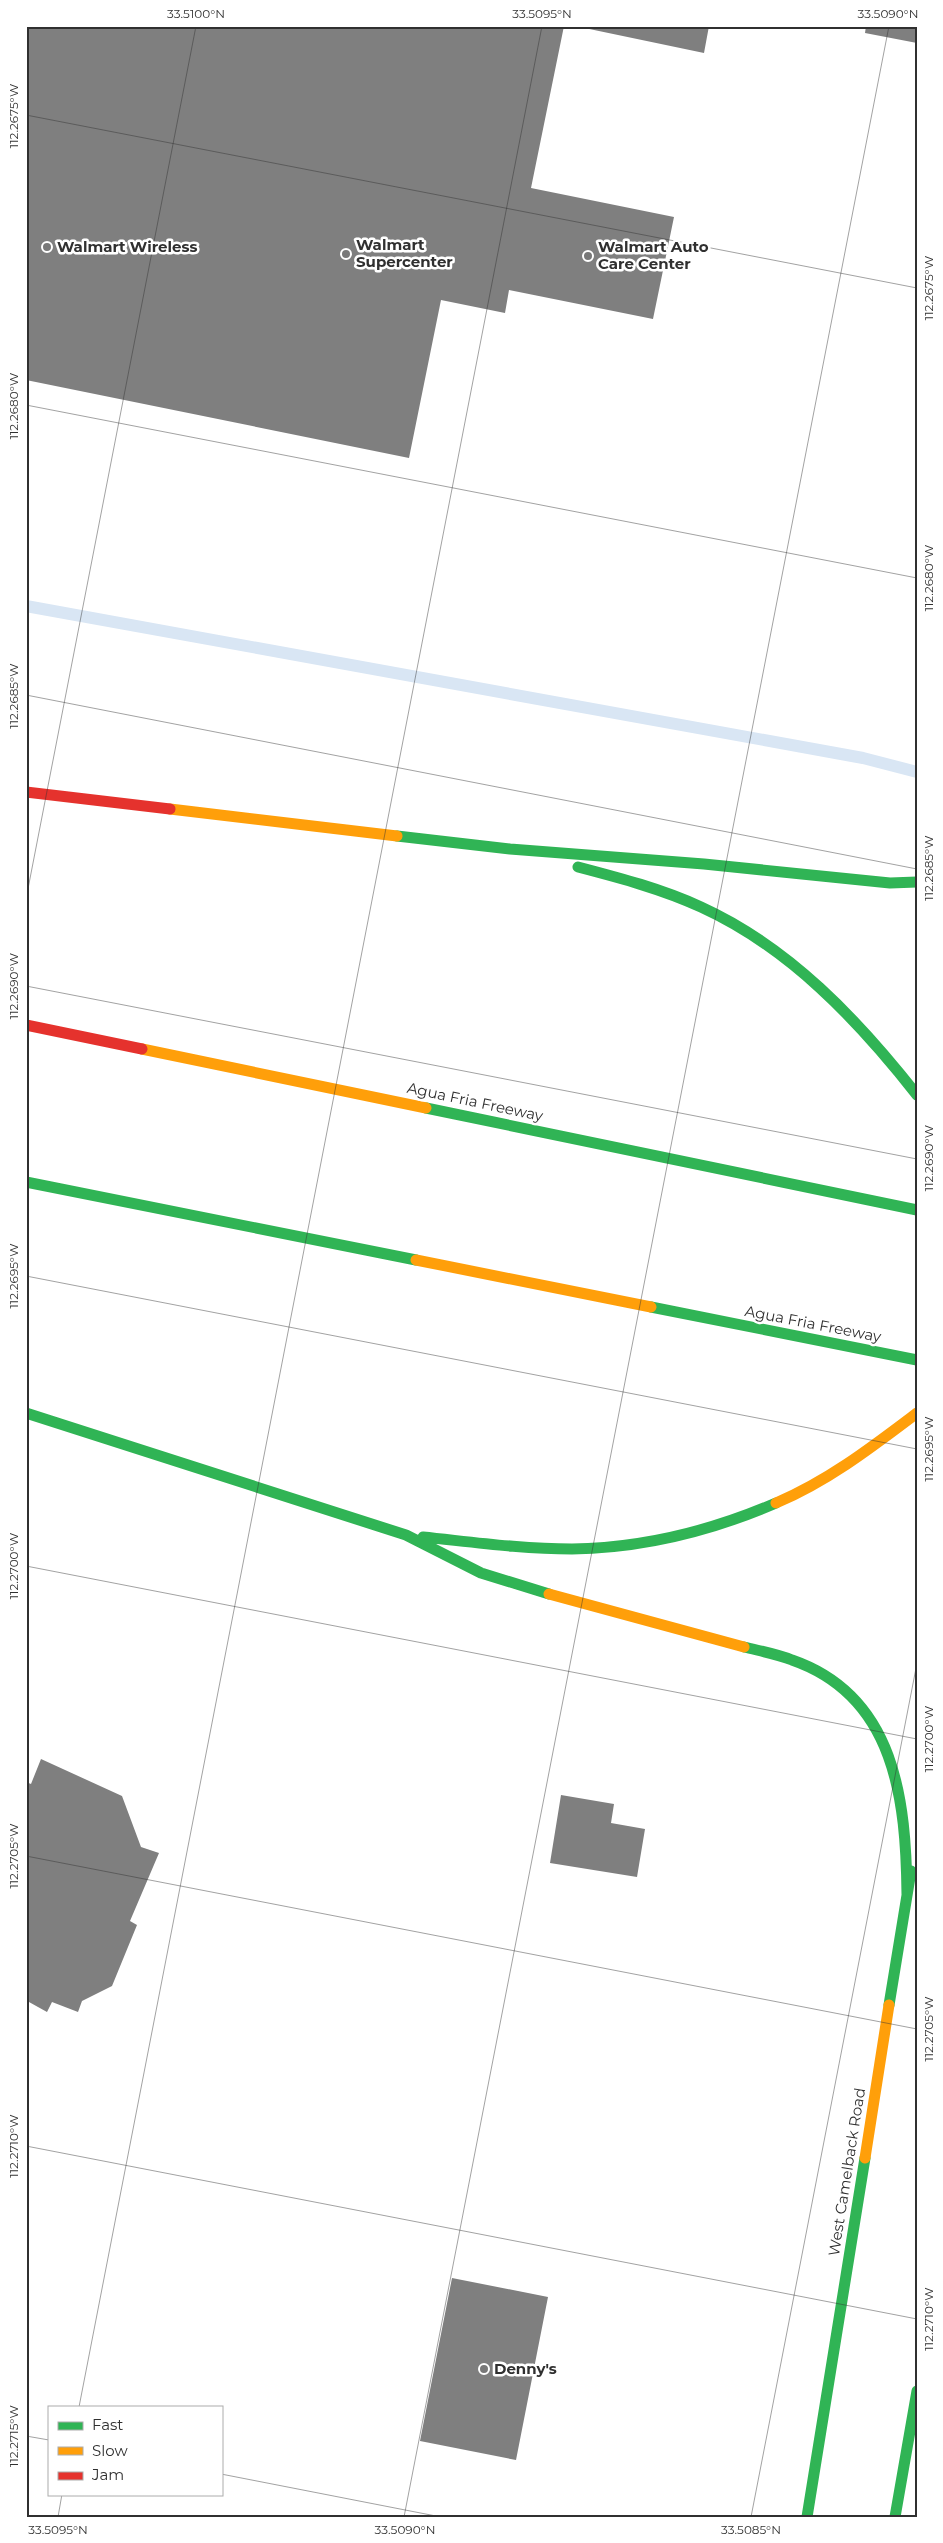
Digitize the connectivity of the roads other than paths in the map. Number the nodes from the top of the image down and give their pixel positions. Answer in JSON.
{"nodes":[{"id":1,"x":26,"y":792,"type":"edge"},
{"id":2,"x":510,"y":849,"type":"junction"},
{"id":3,"x":917,"y":882,"type":"edge"},
{"id":4,"x":26,"y":1025,"type":"edge"},
{"id":5,"x":917,"y":1095,"type":"edge"},
{"id":6,"x":26,"y":1182,"type":"edge"},
{"id":7,"x":917,"y":1210,"type":"edge"},
{"id":8,"x":917,"y":1360,"type":"edge"},
{"id":9,"x":26,"y":1412,"type":"edge"},
{"id":10,"x":917,"y":1413,"type":"edge"},
{"id":11,"x":406,"y":1535,"type":"junction"},
{"id":12,"x":917,"y":1833,"type":"edge"},
{"id":13,"x":907,"y":1895,"type":"junction"},
{"id":14,"x":917,"y":2392,"type":"edge"},
{"id":15,"x":807,"y":2517,"type":"edge"},
{"id":16,"x":895,"y":2517,"type":"edge"}],
"edges":[{"from":1,"to":2,"type":"main road"},
{"from":2,"to":3,"type":"main road"},
{"from":2,"to":5,"type":"main road"},
{"from":4,"to":7,"type":"main road","name":"Agua Fria Freeway"},
{"from":6,"to":8,"type":"main road","name":"Agua Fria Freeway"},
{"from":9,"to":11,"type":"main road"},
{"from":10,"to":11,"type":"main road"},
{"from":11,"to":13,"type":"main road"},
{"from":12,"to":13,"type":"main road","name":"West Camelback Road"},
{"from":13,"to":15,"type":"main road","name":"West Camelback Road"},
{"from":14,"to":16,"type":"main road"}]}
